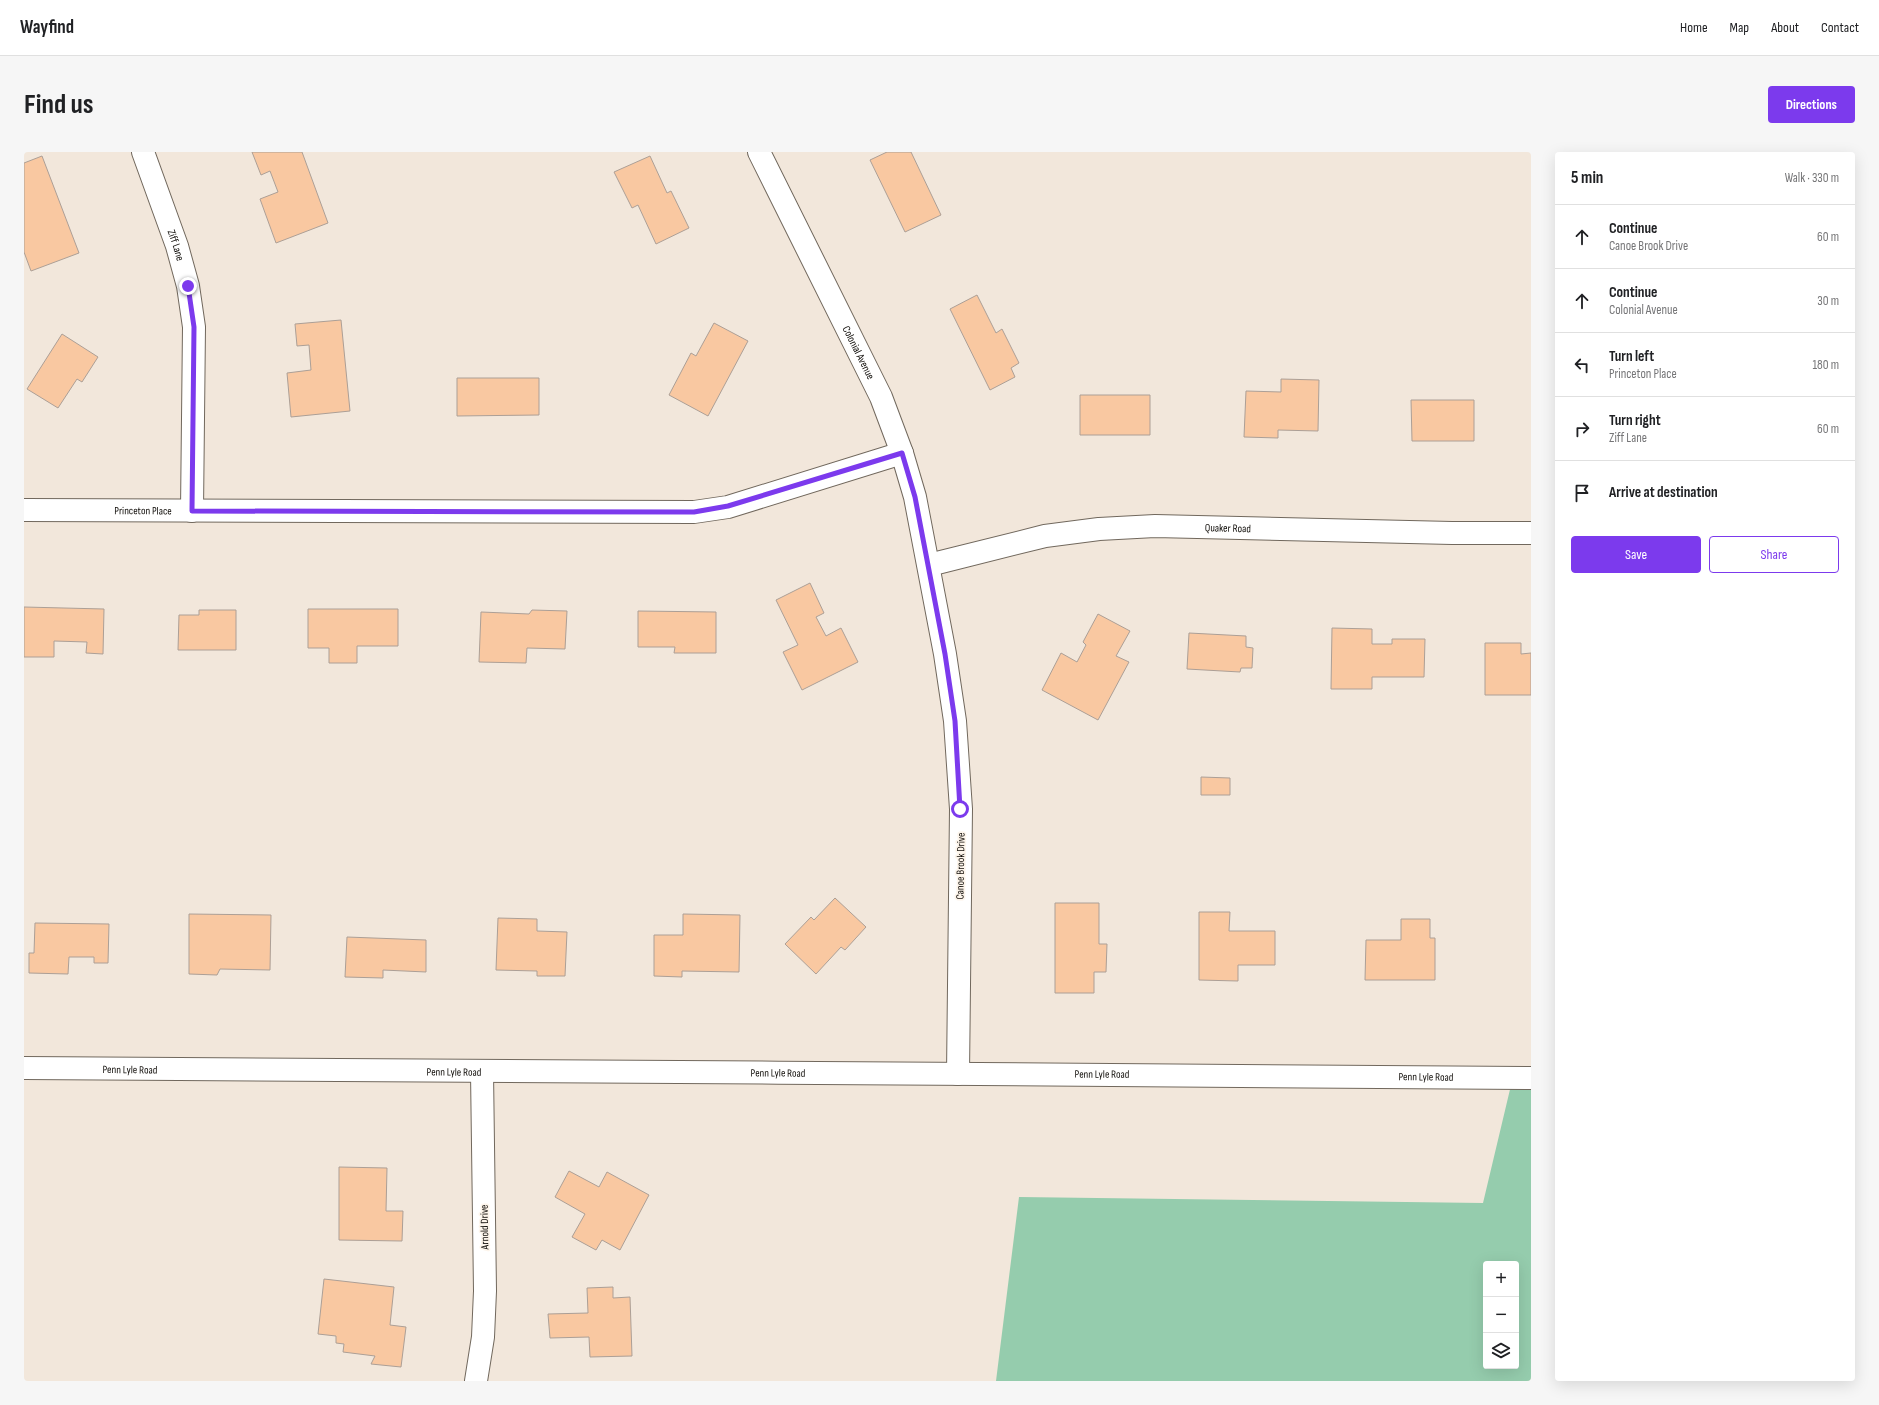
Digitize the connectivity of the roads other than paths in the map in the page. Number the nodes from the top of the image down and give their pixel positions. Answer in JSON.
{"nodes":[{"id":1,"x":143,"y":152,"type":"edge"},
{"id":2,"x":760,"y":152,"type":"edge"},
{"id":3,"x":902,"y":453,"type":"junction"},
{"id":4,"x":24,"y":510,"type":"edge"},
{"id":5,"x":192,"y":511,"type":"junction"},
{"id":6,"x":1531,"y":532,"type":"edge"},
{"id":7,"x":929,"y":565,"type":"junction"},
{"id":8,"x":24,"y":1068,"type":"edge"},
{"id":9,"x":482,"y":1072,"type":"junction"},
{"id":10,"x":958,"y":1074,"type":"junction"},
{"id":11,"x":1531,"y":1078,"type":"edge"},
{"id":12,"x":476,"y":1381,"type":"edge"}],
"edges":[{"from":1,"to":5,"type":"street","name":"Ziff Lane"},
{"from":2,"to":3,"type":"street","name":"Colonial Avenue"},
{"from":3,"to":5,"type":"street","name":"Princeton Place"},
{"from":3,"to":7,"type":"street","name":"Colonial Avenue"},
{"from":4,"to":5,"type":"street","name":"Princeton Place"},
{"from":6,"to":7,"type":"street","name":"Quaker Road"},
{"from":7,"to":10,"type":"street","name":"Canoe Brook Drive"},
{"from":8,"to":9,"type":"street","name":"Penn Lyle Road"},
{"from":9,"to":10,"type":"street","name":"Penn Lyle Road"},
{"from":9,"to":12,"type":"street","name":"Arnold Drive"},
{"from":10,"to":11,"type":"street","name":"Penn Lyle Road"}]}
